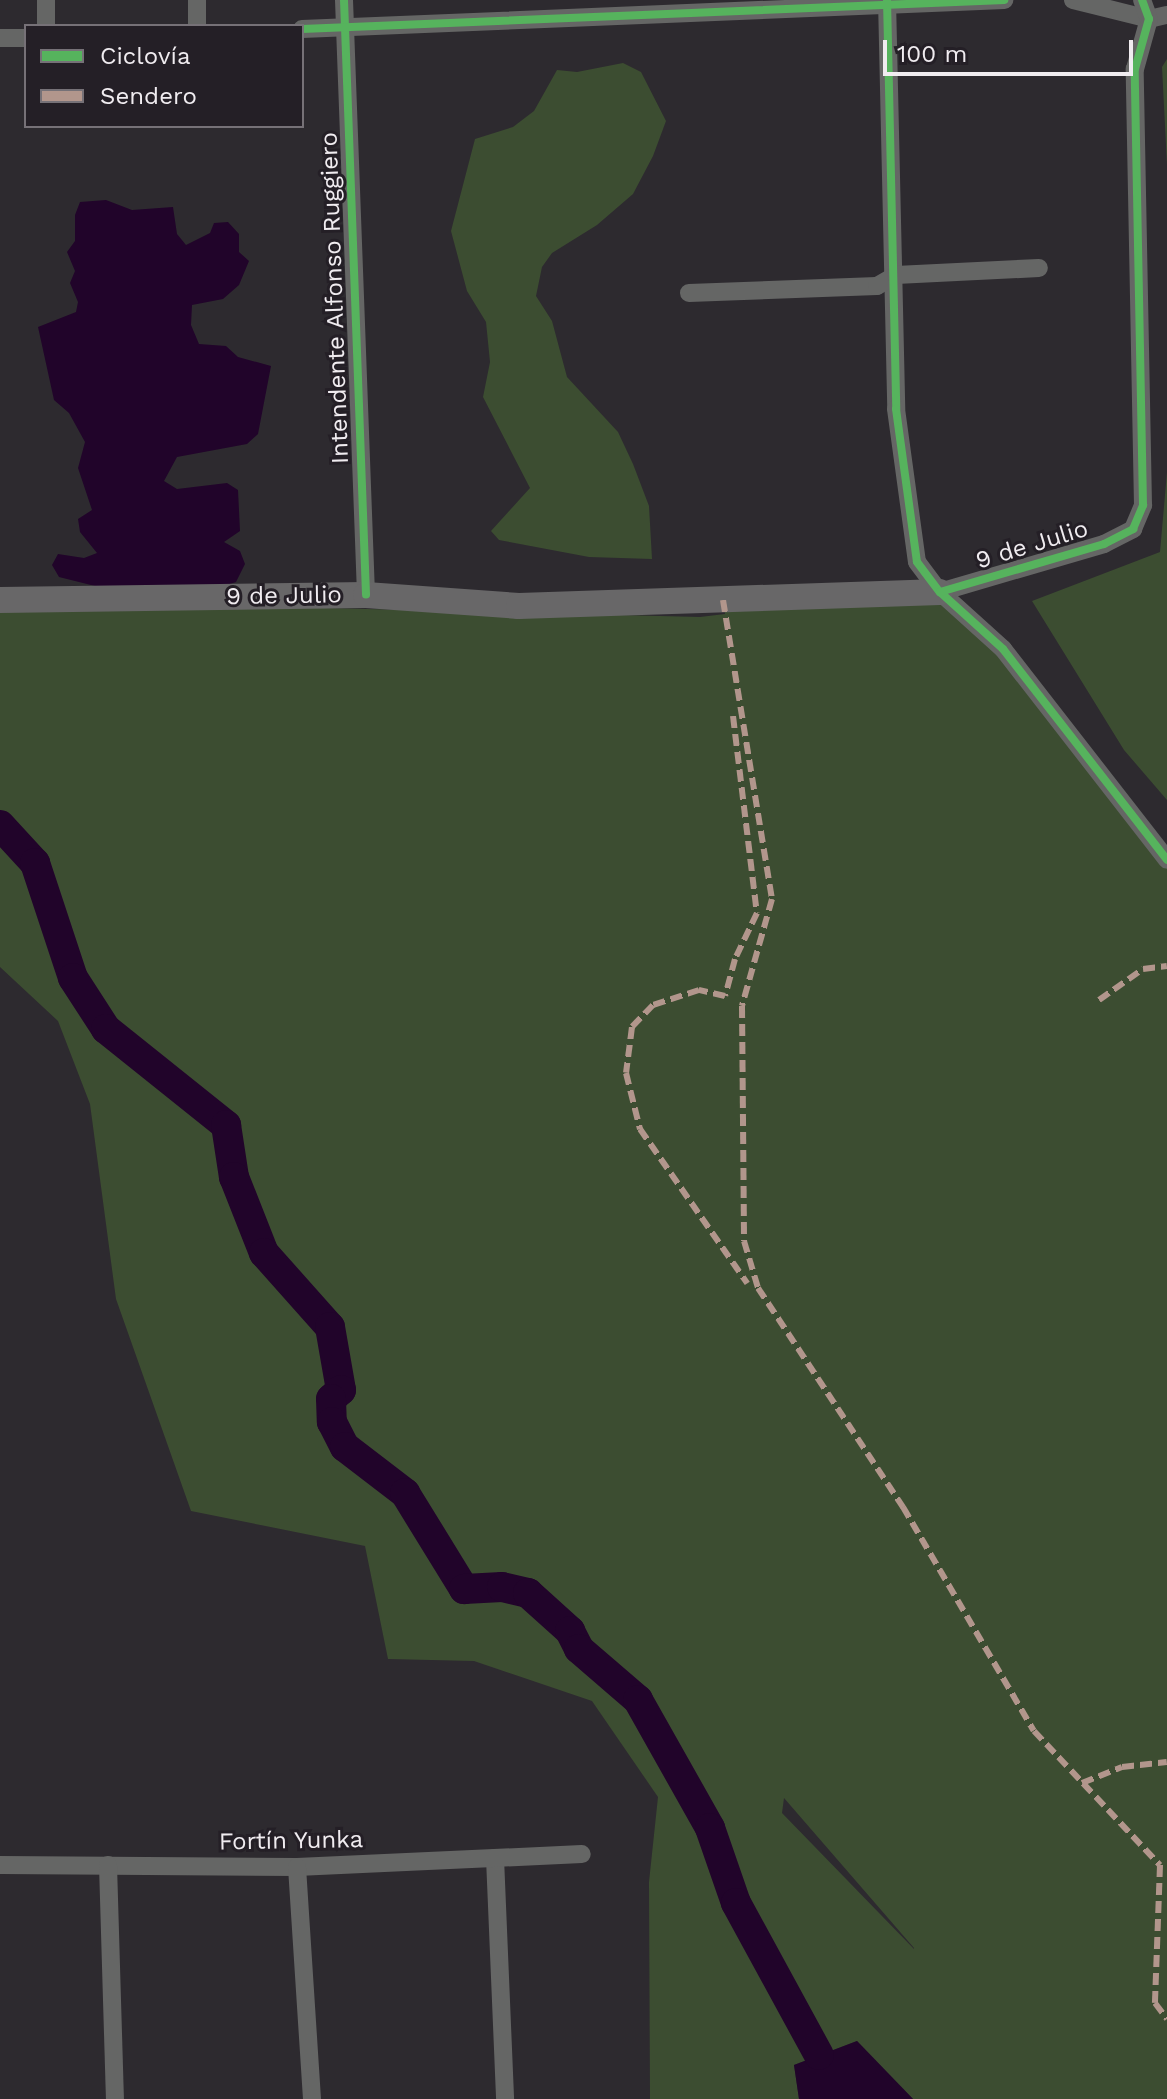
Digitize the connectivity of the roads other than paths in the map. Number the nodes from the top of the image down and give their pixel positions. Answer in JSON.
{"nodes":[{"id":1,"x":46,"y":0,"type":"edge"},
{"id":2,"x":197,"y":0,"type":"edge"},
{"id":3,"x":344,"y":0,"type":"edge"},
{"id":4,"x":1004,"y":0,"type":"edge"},
{"id":5,"x":1073,"y":0,"type":"edge"},
{"id":6,"x":1142,"y":0,"type":"edge"},
{"id":7,"x":888,"y":4,"type":"edge"},
{"id":8,"x":610,"y":9,"type":"edge"},
{"id":9,"x":1158,"y":17,"type":"edge"},
{"id":10,"x":46,"y":24,"type":"edge"},
{"id":11,"x":197,"y":24,"type":"edge"},
{"id":12,"x":345,"y":27,"type":"junction"},
{"id":13,"x":304,"y":29,"type":"edge"},
{"id":14,"x":0,"y":38,"type":"edge"},
{"id":15,"x":24,"y":38,"type":"edge"},
{"id":16,"x":1039,"y":268,"type":"dead end"},
{"id":17,"x":896,"y":275,"type":"junction"},
{"id":18,"x":689,"y":293,"type":"dead end"},
{"id":19,"x":940,"y":592,"type":"junction"},
{"id":20,"x":366,"y":595,"type":"junction"},
{"id":21,"x":0,"y":600,"type":"edge"},
{"id":22,"x":1167,"y":860,"type":"edge"},
{"id":23,"x":582,"y":1854,"type":"dead end"},
{"id":24,"x":495,"y":1858,"type":"junction"},
{"id":25,"x":0,"y":1865,"type":"edge"},
{"id":26,"x":108,"y":1865,"type":"junction"},
{"id":27,"x":297,"y":1867,"type":"junction"},
{"id":28,"x":115,"y":2099,"type":"edge"},
{"id":29,"x":312,"y":2099,"type":"edge"},
{"id":30,"x":505,"y":2099,"type":"edge"}],
"edges":[{"from":1,"to":10,"type":"street"},
{"from":2,"to":11,"type":"street"},
{"from":3,"to":12,"type":"street","name":"Intendente Alfonso Ruggiero"},
{"from":4,"to":7,"type":"street"},
{"from":5,"to":9,"type":"street"},
{"from":6,"to":9,"type":"street"},
{"from":7,"to":8,"type":"street"},
{"from":7,"to":17,"type":"street"},
{"from":8,"to":12,"type":"street"},
{"from":9,"to":19,"type":"street","name":"9 de Julio"},
{"from":12,"to":13,"type":"street"},
{"from":12,"to":20,"type":"street","name":"Intendente Alfonso Ruggiero"},
{"from":14,"to":15,"type":"street"},
{"from":16,"to":17,"type":"street"},
{"from":17,"to":18,"type":"street"},
{"from":17,"to":19,"type":"street"},
{"from":19,"to":20,"type":"main road","name":"9 de Julio"},
{"from":19,"to":22,"type":"street"},
{"from":20,"to":21,"type":"main road","name":"9 de Julio"},
{"from":23,"to":24,"type":"street","name":"Fortín Yunka"},
{"from":24,"to":27,"type":"street","name":"Fortín Yunka"},
{"from":24,"to":30,"type":"street"},
{"from":25,"to":26,"type":"street","name":"Fortín Yunka"},
{"from":26,"to":27,"type":"street","name":"Fortín Yunka"},
{"from":26,"to":28,"type":"street"},
{"from":27,"to":29,"type":"street"}]}
